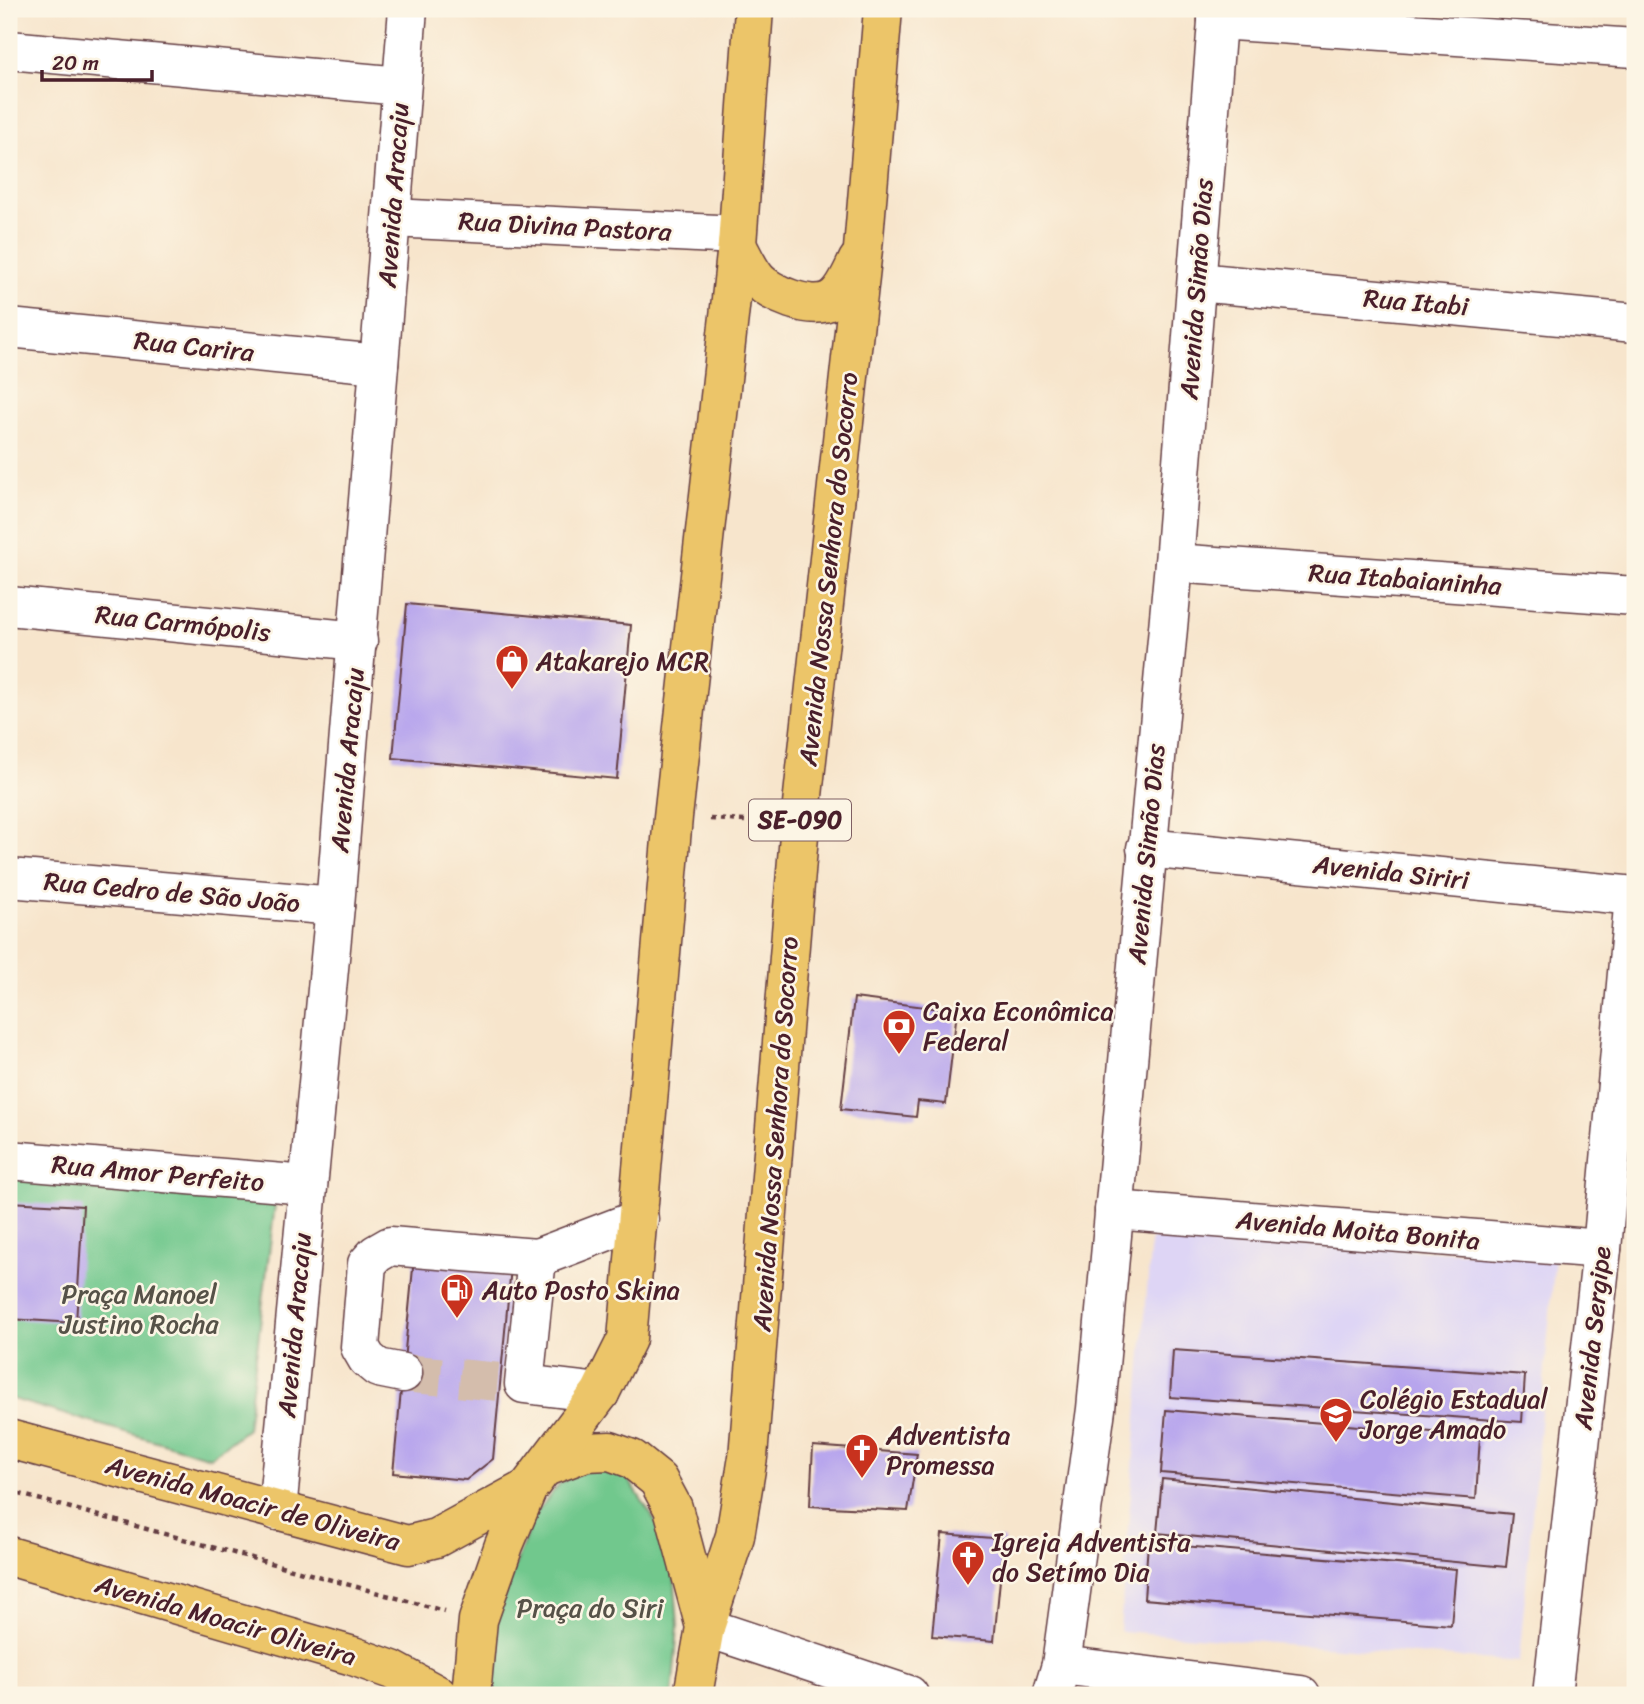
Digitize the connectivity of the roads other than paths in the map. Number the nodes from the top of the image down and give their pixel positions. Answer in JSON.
{"nodes":[{"id":1,"x":408,"y":9,"type":"edge"},
{"id":2,"x":754,"y":9,"type":"edge"},
{"id":3,"x":883,"y":9,"type":"edge"},
{"id":4,"x":1217,"y":14,"type":"edge"},
{"id":5,"x":1635,"y":48,"type":"edge"},
{"id":6,"x":9,"y":50,"type":"edge"},
{"id":7,"x":401,"y":86,"type":"junction"},
{"id":8,"x":392,"y":218,"type":"junction"},
{"id":9,"x":737,"y":240,"type":"junction"},
{"id":10,"x":863,"y":249,"type":"junction"},
{"id":11,"x":1197,"y":282,"type":"junction"},
{"id":12,"x":1635,"y":323,"type":"edge"},
{"id":13,"x":9,"y":328,"type":"edge"},
{"id":14,"x":379,"y":364,"type":"junction"},
{"id":15,"x":1174,"y":563,"type":"junction"},
{"id":16,"x":1635,"y":596,"type":"edge"},
{"id":17,"x":9,"y":606,"type":"edge"},
{"id":18,"x":358,"y":641,"type":"junction"},
{"id":19,"x":1146,"y":848,"type":"junction"},
{"id":20,"x":9,"y":878,"type":"edge"},
{"id":21,"x":1634,"y":896,"type":"edge"},
{"id":22,"x":335,"y":906,"type":"junction"},
{"id":23,"x":9,"y":1160,"type":"edge"},
{"id":24,"x":307,"y":1185,"type":"junction"},
{"id":25,"x":1114,"y":1210,"type":"junction"},
{"id":26,"x":639,"y":1219,"type":"junction"},
{"id":27,"x":1602,"y":1249,"type":"junction"},
{"id":28,"x":537,"y":1258,"type":"junction"},
{"id":29,"x":403,"y":1373,"type":"tunnel mouth"},
{"id":30,"x":600,"y":1393,"type":"junction"},
{"id":31,"x":9,"y":1439,"type":"edge"},
{"id":32,"x":538,"y":1477,"type":"junction"},
{"id":33,"x":277,"y":1511,"type":"junction"},
{"id":34,"x":9,"y":1556,"type":"edge"},
{"id":35,"x":705,"y":1627,"type":"junction"},
{"id":36,"x":1056,"y":1680,"type":"edge"},
{"id":37,"x":439,"y":1695,"type":"edge"},
{"id":38,"x":471,"y":1695,"type":"edge"},
{"id":39,"x":693,"y":1695,"type":"edge"},
{"id":40,"x":909,"y":1695,"type":"edge"},
{"id":41,"x":1301,"y":1695,"type":"edge"},
{"id":42,"x":1552,"y":1695,"type":"edge"}],
"edges":[{"from":1,"to":7,"type":"street","name":"Avenida Aracaju"},
{"from":2,"to":9,"type":"main road"},
{"from":3,"to":10,"type":"main road","name":"Avenida Nossa Senhora do Socorro","number":"SE-090"},
{"from":4,"to":5,"type":"street"},
{"from":4,"to":11,"type":"street","name":"Avenida Simão Dias"},
{"from":6,"to":7,"type":"street"},
{"from":7,"to":8,"type":"street","name":"Avenida Aracaju"},
{"from":8,"to":9,"type":"street","name":"Rua Divina Pastora"},
{"from":8,"to":14,"type":"street","name":"Avenida Aracaju"},
{"from":9,"to":10,"type":"main road"},
{"from":9,"to":26,"type":"main road"},
{"from":10,"to":35,"type":"main road","name":"Avenida Nossa Senhora do Socorro","number":"SE-090"},
{"from":11,"to":12,"type":"street","name":"Rua Itabi"},
{"from":11,"to":15,"type":"street","name":"Avenida Simão Dias"},
{"from":13,"to":14,"type":"street","name":"Rua Carira"},
{"from":14,"to":18,"type":"street","name":"Avenida Aracaju"},
{"from":15,"to":16,"type":"street","name":"Rua Itabaianinha"},
{"from":15,"to":19,"type":"street","name":"Avenida Simão Dias"},
{"from":17,"to":18,"type":"street","name":"Rua Carmópolis"},
{"from":18,"to":22,"type":"street","name":"Avenida Aracaju"},
{"from":19,"to":21,"type":"street","name":"Avenida Siriri"},
{"from":19,"to":25,"type":"street","name":"Avenida Simão Dias"},
{"from":20,"to":22,"type":"street","name":"Rua Cedro de São João"},
{"from":21,"to":27,"type":"street","name":"Avenida Sergipe"},
{"from":22,"to":24,"type":"street","name":"Avenida Aracaju"},
{"from":23,"to":24,"type":"street","name":"Rua Amor Perfeito"},
{"from":24,"to":33,"type":"street","name":"Avenida Aracaju"},
{"from":25,"to":27,"type":"street","name":"Avenida Moita Bonita"},
{"from":25,"to":36,"type":"street","name":"Avenida Simão Dias"},
{"from":26,"to":28,"type":"street"},
{"from":26,"to":30,"type":"main road"},
{"from":27,"to":42,"type":"street","name":"Avenida Sergipe"},
{"from":28,"to":29,"type":"street"},
{"from":28,"to":30,"type":"street"},
{"from":30,"to":32,"type":"main road"},
{"from":31,"to":33,"type":"main road","name":"Avenida Moacir de Oliveira"},
{"from":32,"to":33,"type":"main road","name":"Avenida Moacir de Oliveira"},
{"from":32,"to":35,"type":"main road","name":"Avenida Moacir de Oliveira"},
{"from":32,"to":38,"type":"main road"},
{"from":34,"to":37,"type":"main road","name":"Avenida Moacir Oliveira"},
{"from":35,"to":39,"type":"main road","name":"Avenida Nossa Senhora do Socorro"},
{"from":35,"to":40,"type":"street"},
{"from":36,"to":41,"type":"street"}]}
